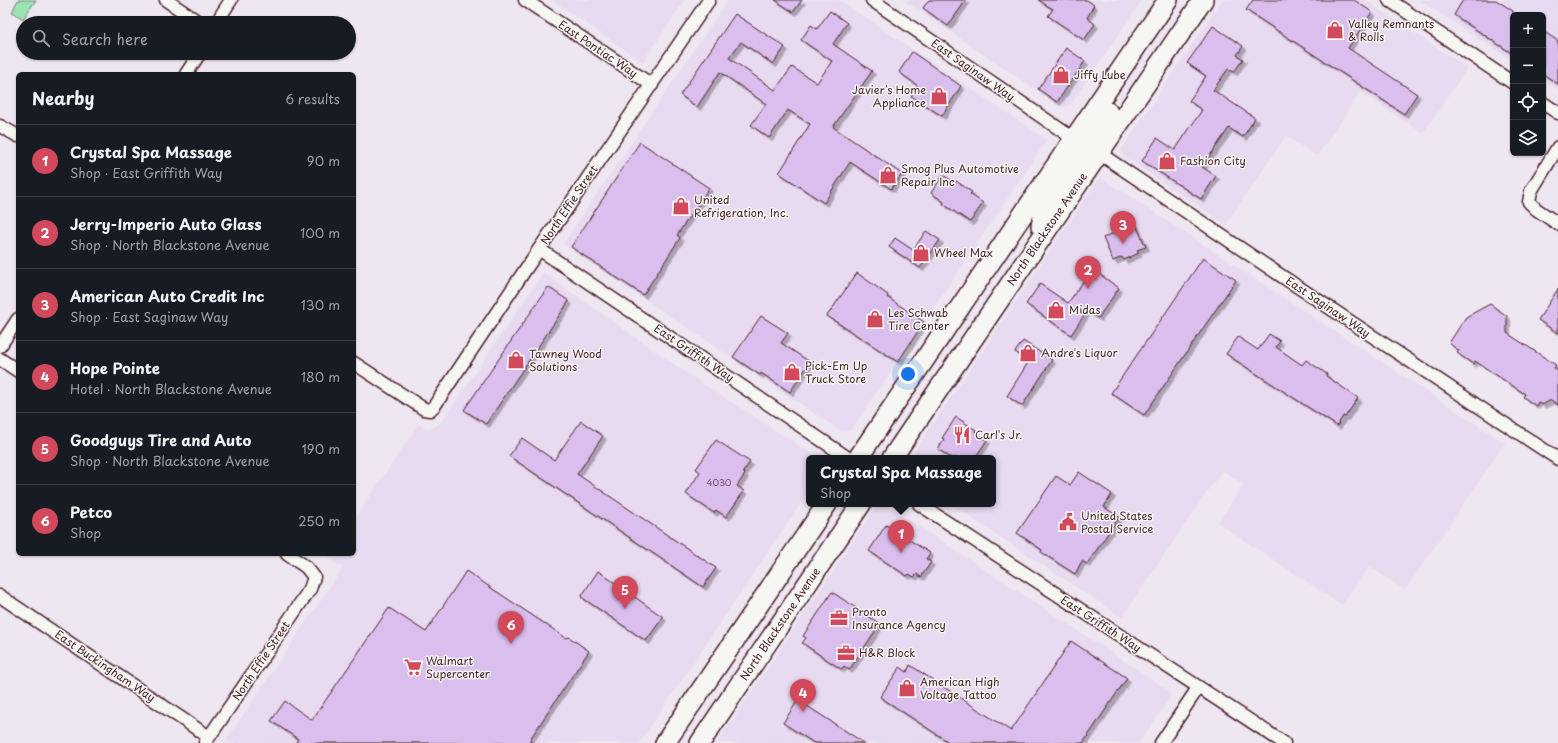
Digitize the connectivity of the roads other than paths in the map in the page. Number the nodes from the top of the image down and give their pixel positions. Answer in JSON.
{"nodes":[{"id":1,"x":166,"y":0,"type":"edge"},
{"id":2,"x":231,"y":0,"type":"edge"},
{"id":3,"x":525,"y":0,"type":"edge"},
{"id":4,"x":709,"y":0,"type":"edge"},
{"id":5,"x":872,"y":0,"type":"edge"},
{"id":6,"x":1168,"y":0,"type":"edge"},
{"id":7,"x":1203,"y":0,"type":"edge"},
{"id":8,"x":1389,"y":0,"type":"edge"},
{"id":9,"x":190,"y":16,"type":"edge"},
{"id":10,"x":221,"y":16,"type":"edge"},
{"id":11,"x":195,"y":60,"type":"edge"},
{"id":12,"x":187,"y":72,"type":"edge"},
{"id":13,"x":1116,"y":76,"type":"junction"},
{"id":14,"x":1510,"y":81,"type":"edge"},
{"id":15,"x":652,"y":85,"type":"junction"},
{"id":16,"x":1546,"y":104,"type":"edge"},
{"id":17,"x":1558,"y":112,"type":"edge"},
{"id":18,"x":0,"y":126,"type":"edge"},
{"id":19,"x":16,"y":135,"type":"edge"},
{"id":20,"x":1074,"y":139,"type":"junction"},
{"id":21,"x":1558,"y":147,"type":"edge"},
{"id":22,"x":1099,"y":153,"type":"junction"},
{"id":23,"x":1558,"y":224,"type":"edge"},
{"id":24,"x":1038,"y":243,"type":"junction"},
{"id":25,"x":539,"y":249,"type":"junction"},
{"id":26,"x":16,"y":323,"type":"edge"},
{"id":27,"x":0,"y":346,"type":"edge"},
{"id":28,"x":0,"y":359,"type":"edge"},
{"id":29,"x":356,"y":364,"type":"edge"},
{"id":30,"x":16,"y":371,"type":"edge"},
{"id":31,"x":844,"y":455,"type":"edge"},
{"id":32,"x":860,"y":455,"type":"edge"},
{"id":33,"x":894,"y":455,"type":"edge"},
{"id":34,"x":1558,"y":459,"type":"edge"},
{"id":35,"x":824,"y":507,"type":"edge"},
{"id":36,"x":859,"y":507,"type":"edge"},
{"id":37,"x":924,"y":507,"type":"edge"},
{"id":38,"x":290,"y":556,"type":"edge"},
{"id":39,"x":0,"y":596,"type":"edge"},
{"id":40,"x":1198,"y":688,"type":"junction"},
{"id":41,"x":207,"y":740,"type":"edge"},
{"id":42,"x":665,"y":743,"type":"edge"},
{"id":43,"x":700,"y":743,"type":"edge"},
{"id":44,"x":1161,"y":743,"type":"edge"},
{"id":45,"x":1284,"y":743,"type":"edge"}],
"edges":[{"from":1,"to":9,"type":"street"},
{"from":2,"to":10,"type":"street"},
{"from":3,"to":15,"type":"street","name":"East Pontiac Way"},
{"from":4,"to":15,"type":"street","name":"North Effie Street"},
{"from":5,"to":20,"type":"street","name":"East Saginaw Way"},
{"from":6,"to":13,"type":"main road"},
{"from":7,"to":22,"type":"main road","name":"North Blackstone Avenue"},
{"from":8,"to":14,"type":"street"},
{"from":11,"to":12,"type":"street"},
{"from":13,"to":20,"type":"main road"},
{"from":13,"to":22,"type":"main road"},
{"from":15,"to":25,"type":"street","name":"North Effie Street"},
{"from":16,"to":17,"type":"street"},
{"from":18,"to":19,"type":"street"},
{"from":20,"to":24,"type":"main road"},
{"from":20,"to":32,"type":"main road"},
{"from":21,"to":23,"type":"street"},
{"from":22,"to":24,"type":"main road","name":"North Blackstone Avenue"},
{"from":22,"to":34,"type":"street","name":"East Saginaw Way"},
{"from":24,"to":33,"type":"main road","name":"North Blackstone Avenue"},
{"from":25,"to":29,"type":"street","name":"North Effie Street"},
{"from":25,"to":31,"type":"street","name":"East Griffith Way"},
{"from":26,"to":27,"type":"street"},
{"from":28,"to":30,"type":"street"},
{"from":35,"to":42,"type":"main road"},
{"from":36,"to":43,"type":"main road","name":"North Blackstone Avenue"},
{"from":37,"to":40,"type":"street","name":"East Griffith Way"},
{"from":38,"to":41,"type":"street","name":"North Effie Street"},
{"from":39,"to":41,"type":"street","name":"East Buckingham Way"},
{"from":40,"to":44,"type":"street"},
{"from":40,"to":45,"type":"street","name":"East Griffith Way"}]}
